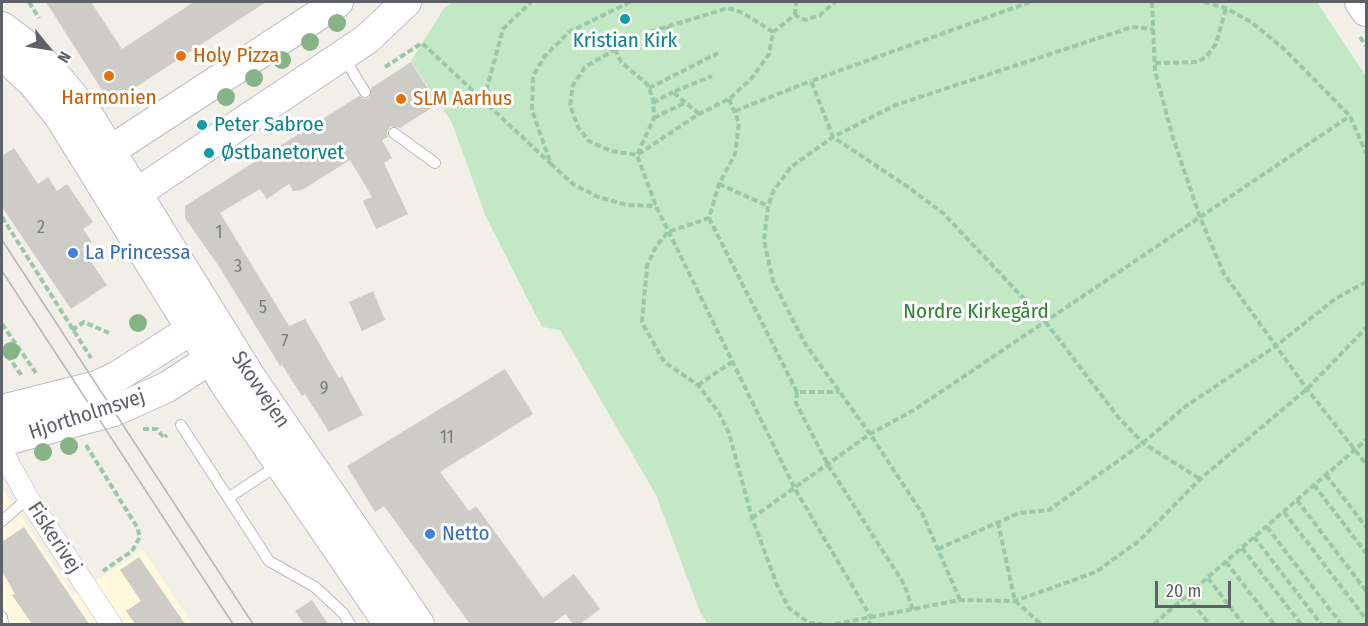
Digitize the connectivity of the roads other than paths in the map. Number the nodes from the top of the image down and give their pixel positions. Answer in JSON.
{"nodes":[{"id":1,"x":338,"y":2,"type":"edge"},
{"id":2,"x":1360,"y":2,"type":"edge"},
{"id":3,"x":398,"y":5,"type":"edge"},
{"id":4,"x":1366,"y":11,"type":"edge"},
{"id":5,"x":2,"y":27,"type":"edge"},
{"id":6,"x":2,"y":54,"type":"edge"},
{"id":7,"x":342,"y":56,"type":"junction"},
{"id":8,"x":365,"y":92,"type":"dead end"},
{"id":9,"x":394,"y":133,"type":"dead end"},
{"id":10,"x":101,"y":157,"type":"junction"},
{"id":11,"x":435,"y":163,"type":"dead end"},
{"id":12,"x":128,"y":200,"type":"junction"},
{"id":13,"x":201,"y":322,"type":"junction"},
{"id":14,"x":220,"y":352,"type":"junction"},
{"id":15,"x":2,"y":410,"type":"edge"},
{"id":16,"x":181,"y":425,"type":"road end"},
{"id":17,"x":2,"y":441,"type":"edge"},
{"id":18,"x":2,"y":451,"type":"edge"},
{"id":19,"x":290,"y":457,"type":"junction"},
{"id":20,"x":28,"y":498,"type":"junction"},
{"id":21,"x":228,"y":498,"type":"junction"},
{"id":22,"x":2,"y":521,"type":"edge"},
{"id":23,"x":2,"y":617,"type":"edge"},
{"id":24,"x":3,"y":624,"type":"edge"},
{"id":25,"x":111,"y":624,"type":"edge"},
{"id":26,"x":350,"y":624,"type":"edge"},
{"id":27,"x":389,"y":624,"type":"edge"},
{"id":28,"x":419,"y":624,"type":"edge"}],
"edges":[{"from":1,"to":10,"type":"street"},
{"from":2,"to":4,"type":"street"},
{"from":3,"to":7,"type":"street"},
{"from":5,"to":10,"type":"street"},
{"from":6,"to":10,"type":"street"},
{"from":7,"to":8,"type":"lane"},
{"from":7,"to":12,"type":"street"},
{"from":9,"to":11,"type":"lane"},
{"from":10,"to":12,"type":"street","name":"Skovvejen"},
{"from":12,"to":13,"type":"street","name":"Skovvejen"},
{"from":13,"to":14,"type":"street","name":"Skovvejen"},
{"from":13,"to":15,"type":"street","name":"Hjortholmsvej"},
{"from":14,"to":17,"type":"street","name":"Hjortholmsvej"},
{"from":14,"to":19,"type":"street","name":"Skovvejen"},
{"from":16,"to":21,"type":"lane"},
{"from":18,"to":20,"type":"street","name":"Fiskerivej"},
{"from":19,"to":21,"type":"lane"},
{"from":19,"to":27,"type":"street","name":"Skovvejen"},
{"from":19,"to":28,"type":"street","name":"Skovvejen"},
{"from":20,"to":22,"type":"lane"},
{"from":20,"to":25,"type":"street","name":"Fiskerivej"},
{"from":21,"to":26,"type":"lane"},
{"from":23,"to":24,"type":"lane"}]}
